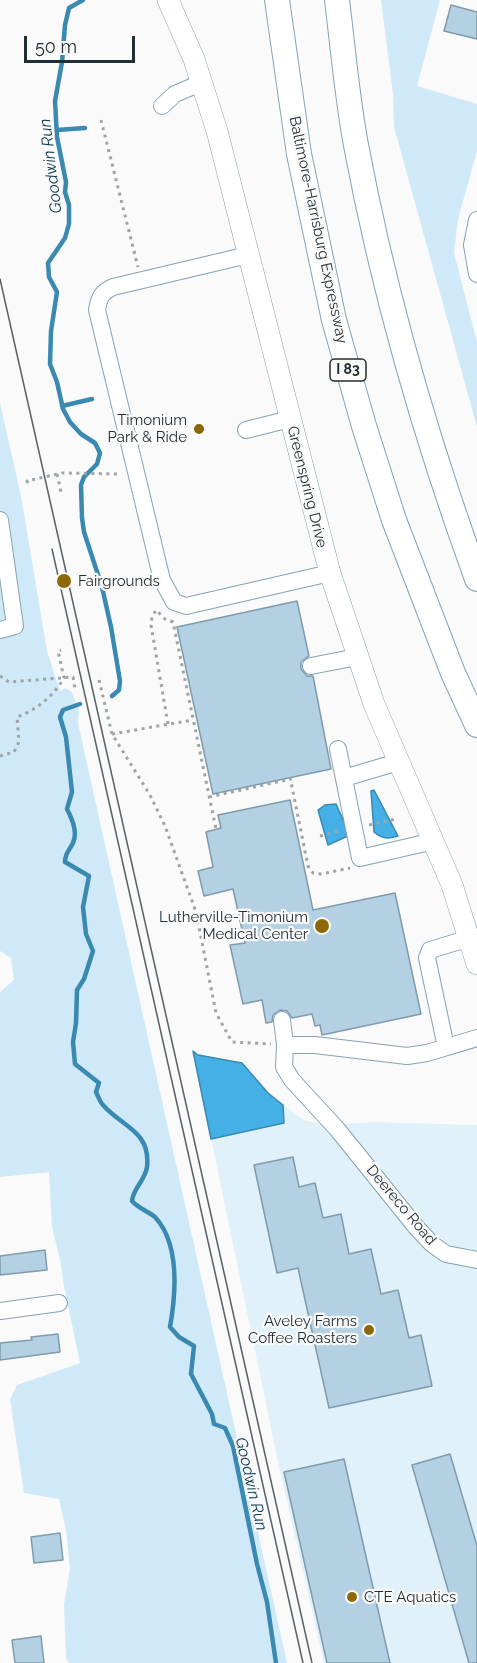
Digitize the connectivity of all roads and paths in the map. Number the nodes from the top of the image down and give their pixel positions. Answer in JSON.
{"nodes":[{"id":1,"x":168,"y":0,"type":"edge"},
{"id":2,"x":277,"y":0,"type":"edge"},
{"id":3,"x":337,"y":0,"type":"edge"},
{"id":4,"x":203,"y":82,"type":"junction"},
{"id":5,"x":162,"y":106,"type":"dead end"},
{"id":6,"x":101,"y":120,"type":"dead end"},
{"id":7,"x":477,"y":220,"type":"edge"},
{"id":8,"x":248,"y":255,"type":"junction"},
{"id":9,"x":138,"y":269,"type":"dead end"},
{"id":10,"x":477,"y":274,"type":"edge"},
{"id":11,"x":290,"y":419,"type":"junction"},
{"id":12,"x":246,"y":430,"type":"dead end"},
{"id":13,"x":60,"y":474,"type":"junction"},
{"id":14,"x":126,"y":474,"type":"dead end"},
{"id":15,"x":28,"y":483,"type":"dead end"},
{"id":16,"x":62,"y":496,"type":"dead end"},
{"id":17,"x":0,"y":520,"type":"edge"},
{"id":18,"x":330,"y":573,"type":"junction"},
{"id":19,"x":477,"y":579,"type":"edge"},
{"id":20,"x":72,"y":582,"type":"dead end"},
{"id":21,"x":57,"y":586,"type":"dead end"},
{"id":22,"x":0,"y":630,"type":"edge"},
{"id":23,"x":61,"y":650,"type":"dead end"},
{"id":24,"x":357,"y":657,"type":"junction"},
{"id":25,"x":311,"y":666,"type":"dead end"},
{"id":26,"x":0,"y":676,"type":"edge"},
{"id":27,"x":64,"y":678,"type":"junction"},
{"id":28,"x":99,"y":680,"type":"dead end"},
{"id":29,"x":75,"y":689,"type":"dead end"},
{"id":30,"x":193,"y":720,"type":"junction"},
{"id":31,"x":168,"y":724,"type":"junction"},
{"id":32,"x":477,"y":725,"type":"edge"},
{"id":33,"x":112,"y":734,"type":"junction"},
{"id":34,"x":334,"y":750,"type":"dead end"},
{"id":35,"x":0,"y":756,"type":"edge"},
{"id":36,"x":398,"y":762,"type":"junction"},
{"id":37,"x":349,"y":777,"type":"junction"},
{"id":38,"x":209,"y":797,"type":"junction"},
{"id":39,"x":396,"y":819,"type":"dead end"},
{"id":40,"x":367,"y":825,"type":"dead end"},
{"id":41,"x":216,"y":830,"type":"dead end"},
{"id":42,"x":340,"y":831,"type":"dead end"},
{"id":43,"x":320,"y":836,"type":"dead end"},
{"id":44,"x":434,"y":841,"type":"junction"},
{"id":45,"x":362,"y":862,"type":"junction"},
{"id":46,"x":470,"y":938,"type":"junction"},
{"id":47,"x":477,"y":964,"type":"edge"},
{"id":48,"x":282,"y":1020,"type":"dead end"},
{"id":49,"x":477,"y":1038,"type":"edge"},
{"id":50,"x":285,"y":1045,"type":"junction"},
{"id":51,"x":446,"y":1047,"type":"junction"},
{"id":52,"x":477,"y":1260,"type":"edge"},
{"id":53,"x":59,"y":1303,"type":"dead end"},
{"id":54,"x":0,"y":1311,"type":"edge"}],
"edges":[{"from":1,"to":4,"type":"main road","name":"Greenspring Drive"},
{"from":2,"to":32,"type":"highway","name":"Baltimore-Harrisburg Expressway","number":"I 83"},
{"from":3,"to":19,"type":"highway"},
{"from":4,"to":5,"type":"street"},
{"from":4,"to":8,"type":"main road","name":"Greenspring Drive"},
{"from":6,"to":9,"type":"path"},
{"from":7,"to":10,"type":"street"},
{"from":8,"to":11,"type":"main road","name":"Greenspring Drive"},
{"from":8,"to":18,"type":"street"},
{"from":11,"to":12,"type":"street"},
{"from":11,"to":18,"type":"main road","name":"Greenspring Drive"},
{"from":13,"to":14,"type":"path"},
{"from":13,"to":15,"type":"path"},
{"from":13,"to":16,"type":"path"},
{"from":17,"to":22,"type":"street"},
{"from":18,"to":24,"type":"main road","name":"Greenspring Drive"},
{"from":20,"to":21,"type":"path"},
{"from":23,"to":27,"type":"path"},
{"from":24,"to":25,"type":"street"},
{"from":24,"to":36,"type":"main road","name":"Greenspring Drive"},
{"from":26,"to":27,"type":"path"},
{"from":27,"to":29,"type":"path"},
{"from":27,"to":35,"type":"path"},
{"from":28,"to":33,"type":"path"},
{"from":30,"to":31,"type":"path"},
{"from":30,"to":31,"type":"path"},
{"from":30,"to":38,"type":"path"},
{"from":31,"to":33,"type":"path"},
{"from":33,"to":50,"type":"path"},
{"from":34,"to":37,"type":"street"},
{"from":36,"to":37,"type":"street"},
{"from":36,"to":44,"type":"main road","name":"Greenspring Drive"},
{"from":37,"to":45,"type":"street"},
{"from":38,"to":41,"type":"path"},
{"from":38,"to":45,"type":"path"},
{"from":39,"to":40,"type":"path"},
{"from":42,"to":43,"type":"path"},
{"from":44,"to":45,"type":"street"},
{"from":44,"to":46,"type":"main road","name":"Greenspring Drive"},
{"from":46,"to":47,"type":"main road","name":"Greenspring Drive"},
{"from":46,"to":51,"type":"street"},
{"from":48,"to":50,"type":"street","name":"Deereco Road"},
{"from":49,"to":51,"type":"street"},
{"from":50,"to":51,"type":"street"},
{"from":50,"to":52,"type":"street","name":"Deereco Road"},
{"from":53,"to":54,"type":"street"}]}
